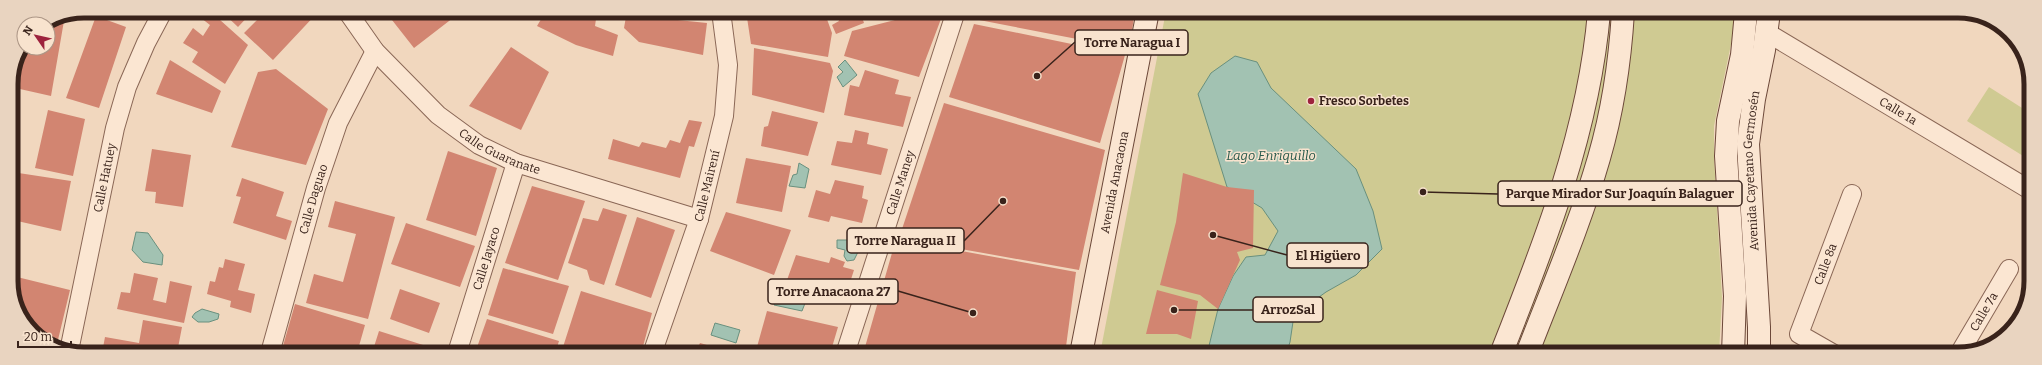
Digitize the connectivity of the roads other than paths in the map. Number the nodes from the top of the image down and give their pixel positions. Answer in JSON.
{"nodes":[{"id":1,"x":159,"y":18,"type":"edge"},
{"id":2,"x":352,"y":18,"type":"edge"},
{"id":3,"x":722,"y":18,"type":"edge"},
{"id":4,"x":954,"y":18,"type":"edge"},
{"id":5,"x":1147,"y":18,"type":"edge"},
{"id":6,"x":1599,"y":18,"type":"edge"},
{"id":7,"x":1623,"y":18,"type":"edge"},
{"id":8,"x":1745,"y":18,"type":"edge"},
{"id":9,"x":1767,"y":22,"type":"edge"},
{"id":10,"x":375,"y":51,"type":"junction"},
{"id":11,"x":516,"y":163,"type":"junction"},
{"id":12,"x":2024,"y":186,"type":"edge"},
{"id":13,"x":1852,"y":194,"type":"dead end"},
{"id":14,"x":699,"y":219,"type":"junction"},
{"id":15,"x":2009,"y":269,"type":"dead end"},
{"id":16,"x":70,"y":345,"type":"edge"},
{"id":17,"x":272,"y":347,"type":"edge"},
{"id":18,"x":459,"y":347,"type":"edge"},
{"id":19,"x":654,"y":347,"type":"edge"},
{"id":20,"x":847,"y":347,"type":"edge"},
{"id":21,"x":1082,"y":347,"type":"edge"},
{"id":22,"x":1504,"y":347,"type":"edge"},
{"id":23,"x":1531,"y":347,"type":"edge"},
{"id":24,"x":1733,"y":347,"type":"edge"},
{"id":25,"x":1759,"y":347,"type":"edge"},
{"id":26,"x":1822,"y":347,"type":"edge"},
{"id":27,"x":1963,"y":347,"type":"edge"}],
"edges":[{"from":1,"to":16,"type":"street","name":"Calle Hatuey"},
{"from":2,"to":10,"type":"street","name":"Calle Guaranate"},
{"from":3,"to":14,"type":"street","name":"Calle Mairení"},
{"from":4,"to":20,"type":"street","name":"Calle Maney"},
{"from":5,"to":21,"type":"street","name":"Avenida Anacaona"},
{"from":6,"to":22,"type":"street"},
{"from":7,"to":23,"type":"street"},
{"from":8,"to":24,"type":"street","name":"Avenida Cayetano Germosén"},
{"from":9,"to":12,"type":"street","name":"Calle 1a"},
{"from":9,"to":25,"type":"street","name":"Avenida Cayetano Germosén"},
{"from":10,"to":11,"type":"street","name":"Calle Guaranate"},
{"from":10,"to":17,"type":"street","name":"Calle Daguao"},
{"from":11,"to":14,"type":"street","name":"Calle Guaranate"},
{"from":11,"to":18,"type":"street","name":"Calle Jayaco"},
{"from":13,"to":26,"type":"street","name":"Calle 8a"},
{"from":14,"to":19,"type":"street","name":"Calle Mairení"},
{"from":15,"to":27,"type":"street","name":"Calle 7a"}]}
